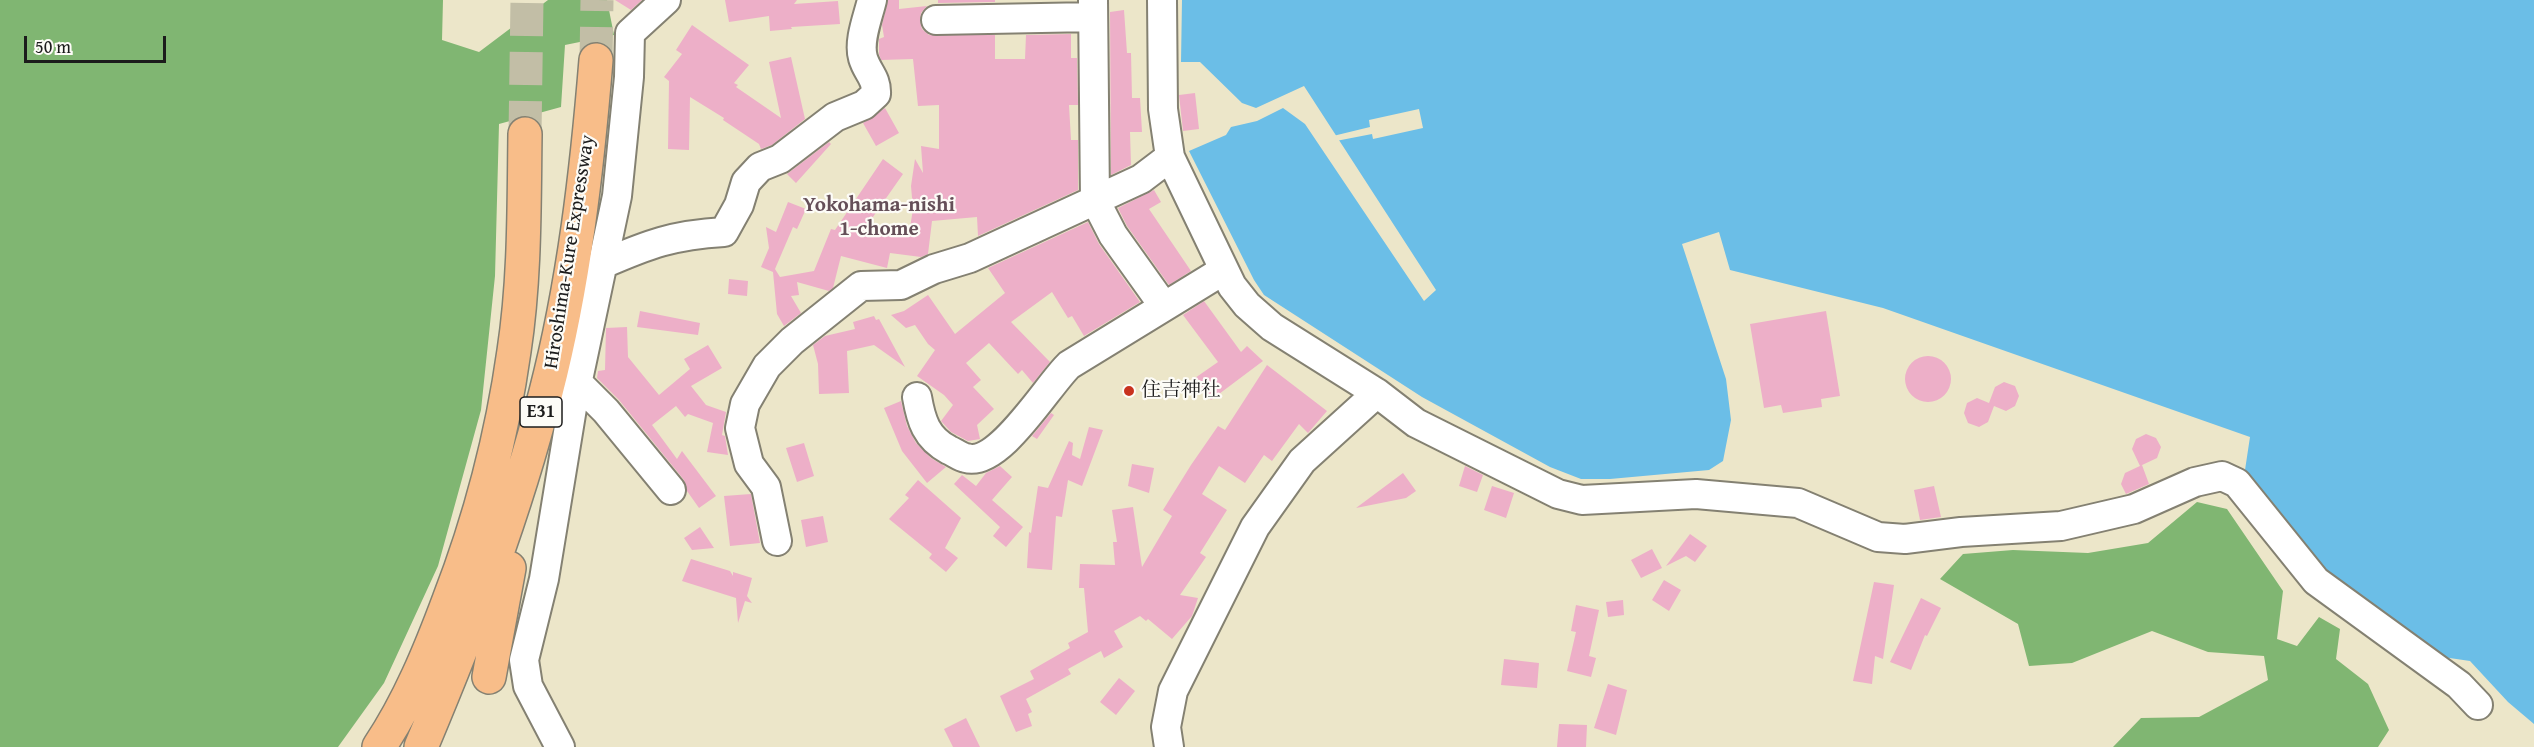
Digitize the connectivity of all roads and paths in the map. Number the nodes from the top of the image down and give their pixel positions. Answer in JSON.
{"nodes":[{"id":1,"x":666,"y":0,"type":"edge"},
{"id":2,"x":872,"y":0,"type":"edge"},
{"id":3,"x":1162,"y":0,"type":"edge"},
{"id":4,"x":1093,"y":8,"type":"edge"},
{"id":5,"x":936,"y":20,"type":"dead end"},
{"id":6,"x":596,"y":60,"type":"tunnel mouth"},
{"id":7,"x":525,"y":134,"type":"tunnel mouth"},
{"id":8,"x":1170,"y":157,"type":"junction"},
{"id":9,"x":1095,"y":200,"type":"junction"},
{"id":10,"x":603,"y":264,"type":"junction"},
{"id":11,"x":1224,"y":270,"type":"junction"},
{"id":12,"x":1163,"y":305,"type":"junction"},
{"id":13,"x":562,"y":386,"type":"junction"},
{"id":14,"x":1377,"y":393,"type":"junction"},
{"id":15,"x":917,"y":397,"type":"dead end"},
{"id":16,"x":671,"y":490,"type":"dead end"},
{"id":17,"x":777,"y":541,"type":"dead end"},
{"id":18,"x":489,"y":677,"type":"dead end"},
{"id":19,"x":2478,"y":705,"type":"dead end"},
{"id":20,"x":379,"y":747,"type":"edge"},
{"id":21,"x":421,"y":747,"type":"edge"},
{"id":22,"x":560,"y":747,"type":"edge"},
{"id":23,"x":1169,"y":747,"type":"edge"}],
"edges":[{"from":1,"to":10,"type":"street"},
{"from":2,"to":10,"type":"street"},
{"from":3,"to":8,"type":"street"},
{"from":4,"to":5,"type":"street"},
{"from":4,"to":9,"type":"street"},
{"from":6,"to":13,"type":"highway","name":"Hiroshima-Kure Expressway","number":"E31"},
{"from":7,"to":20,"type":"highway","name":"Hiroshima-Kure Expressway","number":"E31"},
{"from":8,"to":9,"type":"street"},
{"from":8,"to":11,"type":"street"},
{"from":9,"to":12,"type":"street"},
{"from":9,"to":17,"type":"street"},
{"from":10,"to":13,"type":"street"},
{"from":11,"to":12,"type":"street"},
{"from":11,"to":14,"type":"street"},
{"from":12,"to":15,"type":"street"},
{"from":13,"to":16,"type":"street"},
{"from":13,"to":18,"type":"highway"},
{"from":13,"to":21,"type":"highway","name":"Hiroshima-Kure Expressway","number":"E31"},
{"from":13,"to":22,"type":"street"},
{"from":14,"to":19,"type":"street"},
{"from":14,"to":23,"type":"street"}]}
